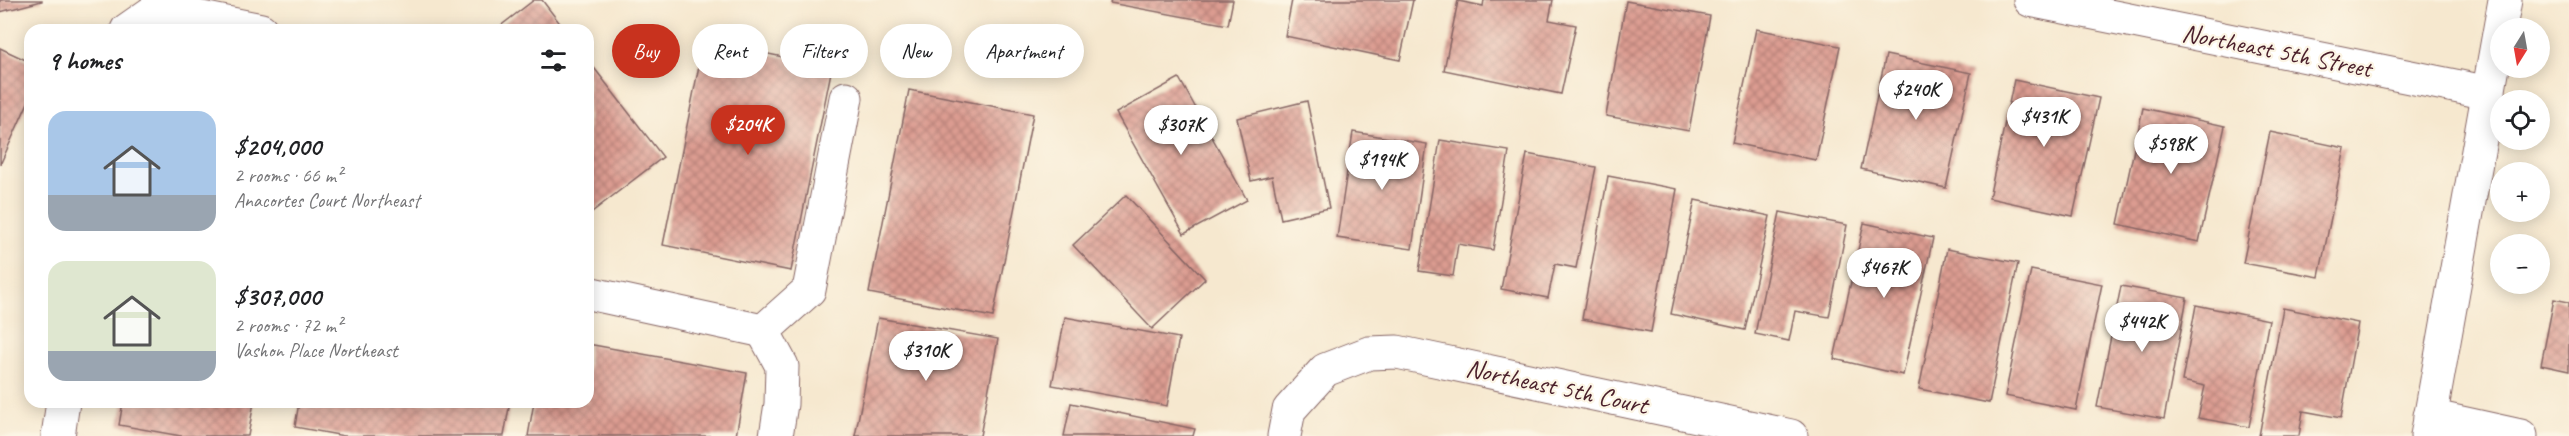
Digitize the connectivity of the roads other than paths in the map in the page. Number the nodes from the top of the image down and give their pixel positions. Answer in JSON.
{"nodes":[{"id":1,"x":2030,"y":0,"type":"edge"},
{"id":2,"x":2505,"y":0,"type":"edge"},
{"id":3,"x":136,"y":24,"type":"edge"},
{"id":4,"x":231,"y":24,"type":"edge"},
{"id":5,"x":2490,"y":90,"type":"edge"},
{"id":6,"x":2490,"y":93,"type":"joint"},
{"id":7,"x":846,"y":98,"type":"dead end"},
{"id":8,"x":594,"y":294,"type":"edge"},
{"id":9,"x":763,"y":331,"type":"junction"},
{"id":10,"x":62,"y":408,"type":"edge"},
{"id":11,"x":2429,"y":426,"type":"edge"},
{"id":12,"x":58,"y":436,"type":"edge"},
{"id":13,"x":776,"y":436,"type":"edge"},
{"id":14,"x":1284,"y":436,"type":"edge"},
{"id":15,"x":1791,"y":436,"type":"edge"},
{"id":16,"x":2521,"y":436,"type":"edge"}],
"edges":[{"from":1,"to":6,"type":"street","name":"Northeast 5th Street"},
{"from":2,"to":5,"type":"street"},
{"from":3,"to":4,"type":"street"},
{"from":6,"to":11,"type":"street"},
{"from":7,"to":9,"type":"street"},
{"from":8,"to":9,"type":"street"},
{"from":9,"to":13,"type":"street"},
{"from":10,"to":12,"type":"street"},
{"from":11,"to":16,"type":"street"},
{"from":14,"to":15,"type":"street","name":"Northeast 5th Court"}]}
